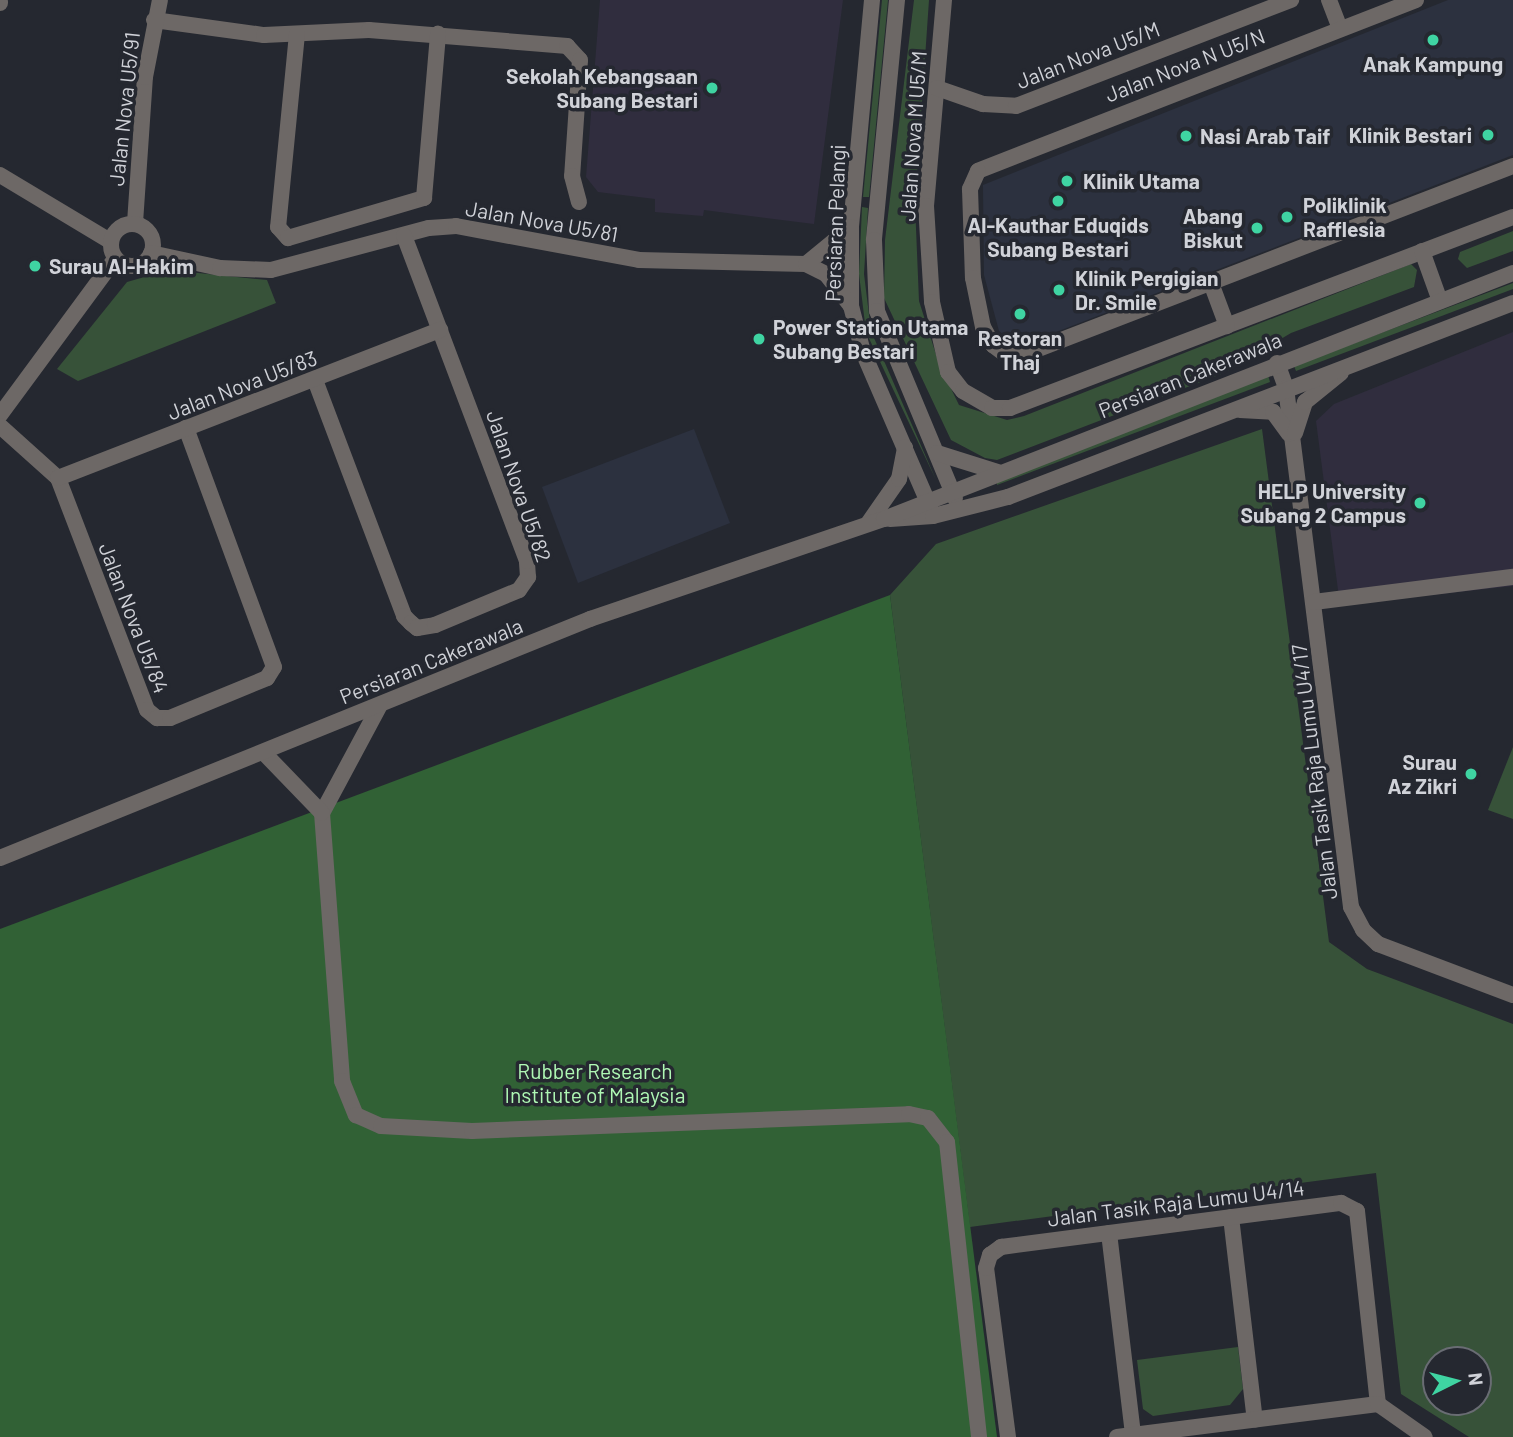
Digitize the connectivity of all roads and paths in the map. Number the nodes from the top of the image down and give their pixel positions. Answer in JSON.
{"nodes":[{"id":1,"x":160,"y":0,"type":"edge"},
{"id":2,"x":872,"y":0,"type":"edge"},
{"id":3,"x":897,"y":0,"type":"edge"},
{"id":4,"x":944,"y":0,"type":"edge"},
{"id":5,"x":1291,"y":0,"type":"edge"},
{"id":6,"x":1329,"y":0,"type":"edge"},
{"id":7,"x":1416,"y":0,"type":"edge"},
{"id":8,"x":154,"y":20,"type":"junction"},
{"id":9,"x":1340,"y":29,"type":"junction"},
{"id":10,"x":297,"y":34,"type":"junction"},
{"id":11,"x":438,"y":34,"type":"junction"},
{"id":12,"x":937,"y":88,"type":"junction"},
{"id":13,"x":1513,"y":166,"type":"edge"},
{"id":14,"x":0,"y":175,"type":"edge"},
{"id":15,"x":579,"y":202,"type":"dead end"},
{"id":16,"x":1513,"y":217,"type":"edge"},
{"id":17,"x":135,"y":223,"type":"junction"},
{"id":18,"x":851,"y":227,"type":"junction"},
{"id":19,"x":404,"y":235,"type":"junction"},
{"id":20,"x":110,"y":241,"type":"junction"},
{"id":21,"x":1422,"y":251,"type":"junction"},
{"id":22,"x":151,"y":253,"type":"junction"},
{"id":23,"x":116,"y":259,"type":"junction"},
{"id":24,"x":806,"y":264,"type":"junction"},
{"id":25,"x":1513,"y":273,"type":"edge"},
{"id":26,"x":1211,"y":283,"type":"junction"},
{"id":27,"x":1440,"y":301,"type":"junction"},
{"id":28,"x":1513,"y":303,"type":"edge"},
{"id":29,"x":851,"y":306,"type":"junction"},
{"id":30,"x":1227,"y":326,"type":"junction"},
{"id":31,"x":440,"y":330,"type":"junction"},
{"id":32,"x":1355,"y":362,"type":"junction"},
{"id":33,"x":1277,"y":363,"type":"junction"},
{"id":34,"x":315,"y":380,"type":"junction"},
{"id":35,"x":1286,"y":388,"type":"junction"},
{"id":36,"x":1230,"y":410,"type":"junction"},
{"id":37,"x":0,"y":415,"type":"edge"},
{"id":38,"x":0,"y":426,"type":"edge"},
{"id":39,"x":186,"y":428,"type":"junction"},
{"id":40,"x":1293,"y":442,"type":"junction"},
{"id":41,"x":905,"y":448,"type":"junction"},
{"id":42,"x":937,"y":453,"type":"junction"},
{"id":43,"x":1001,"y":473,"type":"junction"},
{"id":44,"x":58,"y":478,"type":"junction"},
{"id":45,"x":952,"y":489,"type":"junction"},
{"id":46,"x":927,"y":499,"type":"junction"},
{"id":47,"x":960,"y":510,"type":"junction"},
{"id":48,"x":933,"y":516,"type":"junction"},
{"id":49,"x":876,"y":520,"type":"junction"},
{"id":50,"x":1513,"y":577,"type":"edge"},
{"id":51,"x":1314,"y":602,"type":"junction"},
{"id":52,"x":380,"y":705,"type":"junction"},
{"id":53,"x":264,"y":753,"type":"junction"},
{"id":54,"x":322,"y":813,"type":"junction"},
{"id":55,"x":0,"y":858,"type":"edge"},
{"id":56,"x":1513,"y":995,"type":"edge"},
{"id":57,"x":1231,"y":1217,"type":"junction"},
{"id":58,"x":1109,"y":1233,"type":"junction"},
{"id":59,"x":1378,"y":1404,"type":"junction"},
{"id":60,"x":1255,"y":1420,"type":"junction"},
{"id":61,"x":1125,"y":1436,"type":"edge"},
{"id":62,"x":979,"y":1437,"type":"edge"},
{"id":63,"x":1008,"y":1437,"type":"edge"},
{"id":64,"x":1425,"y":1437,"type":"edge"}],
"edges":[{"from":1,"to":8,"type":"street","name":"Jalan Nova U5/91"},
{"from":2,"to":18,"type":"street","name":"Persiaran Pelangi"},
{"from":3,"to":42,"type":"street","name":"Persiaran Pelangi"},
{"from":4,"to":12,"type":"street","name":"Jalan Nova M U5/M"},
{"from":5,"to":12,"type":"street","name":"Jalan Nova U5/M"},
{"from":6,"to":9,"type":"street"},
{"from":7,"to":9,"type":"street","name":"Jalan Nova N U5/N"},
{"from":8,"to":10,"type":"street"},
{"from":8,"to":17,"type":"street","name":"Jalan Nova U5/91"},
{"from":9,"to":26,"type":"street","name":"Jalan Nova N U5/N"},
{"from":10,"to":11,"type":"street"},
{"from":10,"to":11,"type":"street"},
{"from":11,"to":15,"type":"street"},
{"from":12,"to":30,"type":"street","name":"Jalan Nova M U5/M"},
{"from":13,"to":26,"type":"street"},
{"from":14,"to":20,"type":"street"},
{"from":16,"to":21,"type":"street","name":"Jalan Nova M U5/M"},
{"from":17,"to":20,"type":"street"},
{"from":17,"to":22,"type":"street"},
{"from":18,"to":24,"type":"street"},
{"from":18,"to":29,"type":"street","name":"Persiaran Pelangi"},
{"from":19,"to":22,"type":"street","name":"Jalan Nova U5/81"},
{"from":19,"to":24,"type":"street","name":"Jalan Nova U5/81"},
{"from":19,"to":31,"type":"street","name":"Jalan Nova U5/82"},
{"from":20,"to":23,"type":"street"},
{"from":21,"to":27,"type":"street"},
{"from":21,"to":30,"type":"street","name":"Jalan Nova M U5/M"},
{"from":22,"to":23,"type":"street"},
{"from":23,"to":37,"type":"street"},
{"from":24,"to":29,"type":"street"},
{"from":25,"to":27,"type":"street","name":"Persiaran Cakerawala"},
{"from":26,"to":30,"type":"street"},
{"from":27,"to":33,"type":"street","name":"Persiaran Cakerawala"},
{"from":28,"to":32,"type":"street","name":"Persiaran Cakerawala"},
{"from":29,"to":41,"type":"street","name":"Persiaran Pelangi"},
{"from":31,"to":34,"type":"street","name":"Jalan Nova U5/83"},
{"from":31,"to":34,"type":"street","name":"Jalan Nova U5/82"},
{"from":32,"to":35,"type":"street","name":"Persiaran Cakerawala"},
{"from":32,"to":40,"type":"street"},
{"from":33,"to":35,"type":"street","name":"Jalan Tasik Raja Lumu U4/17"},
{"from":33,"to":43,"type":"street","name":"Persiaran Cakerawala"},
{"from":34,"to":39,"type":"street","name":"Jalan Nova U5/83"},
{"from":35,"to":36,"type":"street","name":"Persiaran Cakerawala"},
{"from":35,"to":40,"type":"street","name":"Jalan Tasik Raja Lumu U4/17"},
{"from":36,"to":40,"type":"street"},
{"from":36,"to":47,"type":"street","name":"Persiaran Cakerawala"},
{"from":38,"to":44,"type":"street","name":"Jalan Nova U5/84"},
{"from":39,"to":44,"type":"street","name":"Jalan Nova U5/83"},
{"from":39,"to":44,"type":"street","name":"Jalan Nova U5/84"},
{"from":40,"to":51,"type":"street","name":"Jalan Tasik Raja Lumu U4/17"},
{"from":41,"to":46,"type":"street","name":"Persiaran Pelangi"},
{"from":41,"to":49,"type":"street"},
{"from":42,"to":43,"type":"street"},
{"from":42,"to":45,"type":"street","name":"Persiaran Pelangi"},
{"from":43,"to":45,"type":"street","name":"Persiaran Cakerawala"},
{"from":45,"to":46,"type":"street","name":"Persiaran Cakerawala"},
{"from":45,"to":47,"type":"street","name":"Persiaran Pelangi"},
{"from":46,"to":48,"type":"street","name":"Persiaran Pelangi"},
{"from":46,"to":49,"type":"street","name":"Persiaran Cakerawala"},
{"from":47,"to":48,"type":"street","name":"Persiaran Cakerawala"},
{"from":48,"to":49,"type":"street","name":"Persiaran Cakerawala"},
{"from":49,"to":52,"type":"street","name":"Persiaran Cakerawala"},
{"from":50,"to":51,"type":"street"},
{"from":51,"to":56,"type":"street","name":"Jalan Tasik Raja Lumu U4/17"},
{"from":52,"to":53,"type":"street","name":"Persiaran Cakerawala"},
{"from":52,"to":54,"type":"street"},
{"from":53,"to":54,"type":"street"},
{"from":53,"to":55,"type":"street","name":"Persiaran Cakerawala"},
{"from":54,"to":62,"type":"street"},
{"from":57,"to":58,"type":"street","name":"Jalan Tasik Raja Lumu U4/14"},
{"from":57,"to":59,"type":"street","name":"Jalan Tasik Raja Lumu U4/14"},
{"from":57,"to":60,"type":"street"},
{"from":58,"to":61,"type":"street"},
{"from":58,"to":63,"type":"street","name":"Jalan Tasik Raja Lumu U4/14"},
{"from":59,"to":60,"type":"street"},
{"from":59,"to":64,"type":"street"},
{"from":60,"to":61,"type":"street"}]}
